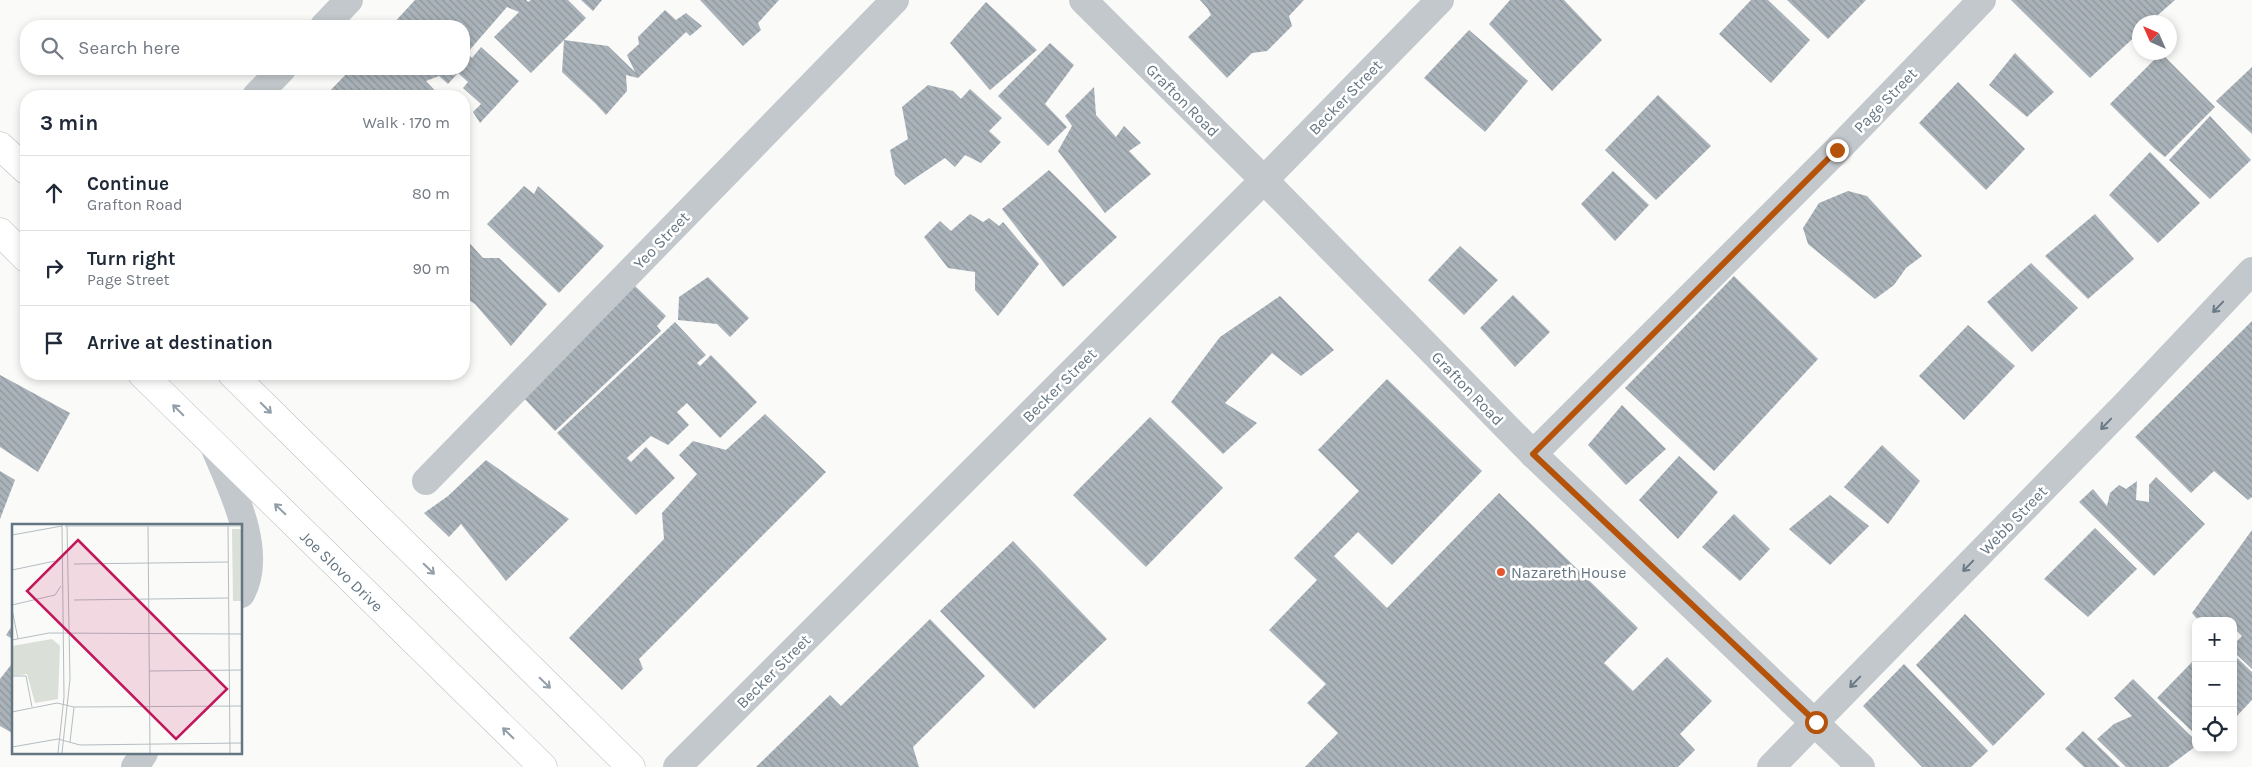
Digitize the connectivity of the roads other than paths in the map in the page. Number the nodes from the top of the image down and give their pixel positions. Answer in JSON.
{"nodes":[{"id":1,"x":349,"y":0,"type":"edge"},
{"id":2,"x":896,"y":0,"type":"edge"},
{"id":3,"x":1083,"y":0,"type":"edge"},
{"id":4,"x":1440,"y":0,"type":"edge"},
{"id":5,"x":1982,"y":0,"type":"edge"},
{"id":6,"x":330,"y":20,"type":"edge"},
{"id":7,"x":276,"y":75,"type":"edge"},
{"id":8,"x":262,"y":90,"type":"edge"},
{"id":9,"x":0,"y":146,"type":"edge"},
{"id":10,"x":20,"y":164,"type":"edge"},
{"id":11,"x":1264,"y":180,"type":"junction"},
{"id":12,"x":0,"y":232,"type":"edge"},
{"id":13,"x":20,"y":252,"type":"edge"},
{"id":14,"x":2252,"y":272,"type":"edge"},
{"id":15,"x":148,"y":380,"type":"edge"},
{"id":16,"x":238,"y":380,"type":"edge"},
{"id":17,"x":213,"y":444,"type":"junction"},
{"id":18,"x":1533,"y":454,"type":"junction"},
{"id":19,"x":426,"y":481,"type":"dead end"},
{"id":20,"x":242,"y":592,"type":"edge"},
{"id":21,"x":1816,"y":722,"type":"junction"},
{"id":22,"x":143,"y":754,"type":"edge"},
{"id":23,"x":135,"y":767,"type":"edge"},
{"id":24,"x":543,"y":767,"type":"edge"},
{"id":25,"x":631,"y":767,"type":"edge"},
{"id":26,"x":677,"y":767,"type":"edge"},
{"id":27,"x":1771,"y":767,"type":"edge"},
{"id":28,"x":1861,"y":767,"type":"edge"}],
"edges":[{"from":1,"to":6,"type":"street"},
{"from":2,"to":19,"type":"street","name":"Yeo Street"},
{"from":3,"to":11,"type":"street","name":"Grafton Road"},
{"from":4,"to":11,"type":"street","name":"Becker Street"},
{"from":5,"to":18,"type":"street","name":"Page Street"},
{"from":7,"to":8,"type":"street"},
{"from":9,"to":10,"type":"main road"},
{"from":11,"to":18,"type":"street","name":"Grafton Road"},
{"from":11,"to":26,"type":"street","name":"Becker Street"},
{"from":12,"to":13,"type":"main road"},
{"from":14,"to":21,"type":"street","name":"Webb Street","one_way":true},
{"from":17,"to":15,"type":"main road","name":"Joe Slovo Drive","one_way":true},
{"from":16,"to":25,"type":"main road","one_way":true},
{"from":17,"to":20,"type":"street"},
{"from":24,"to":17,"type":"main road","name":"Joe Slovo Drive","one_way":true},
{"from":18,"to":21,"type":"street","name":"Grafton Road"},
{"from":21,"to":27,"type":"street","name":"Webb Street"},
{"from":21,"to":28,"type":"street","name":"Grafton Road"},
{"from":22,"to":23,"type":"street"}]}
